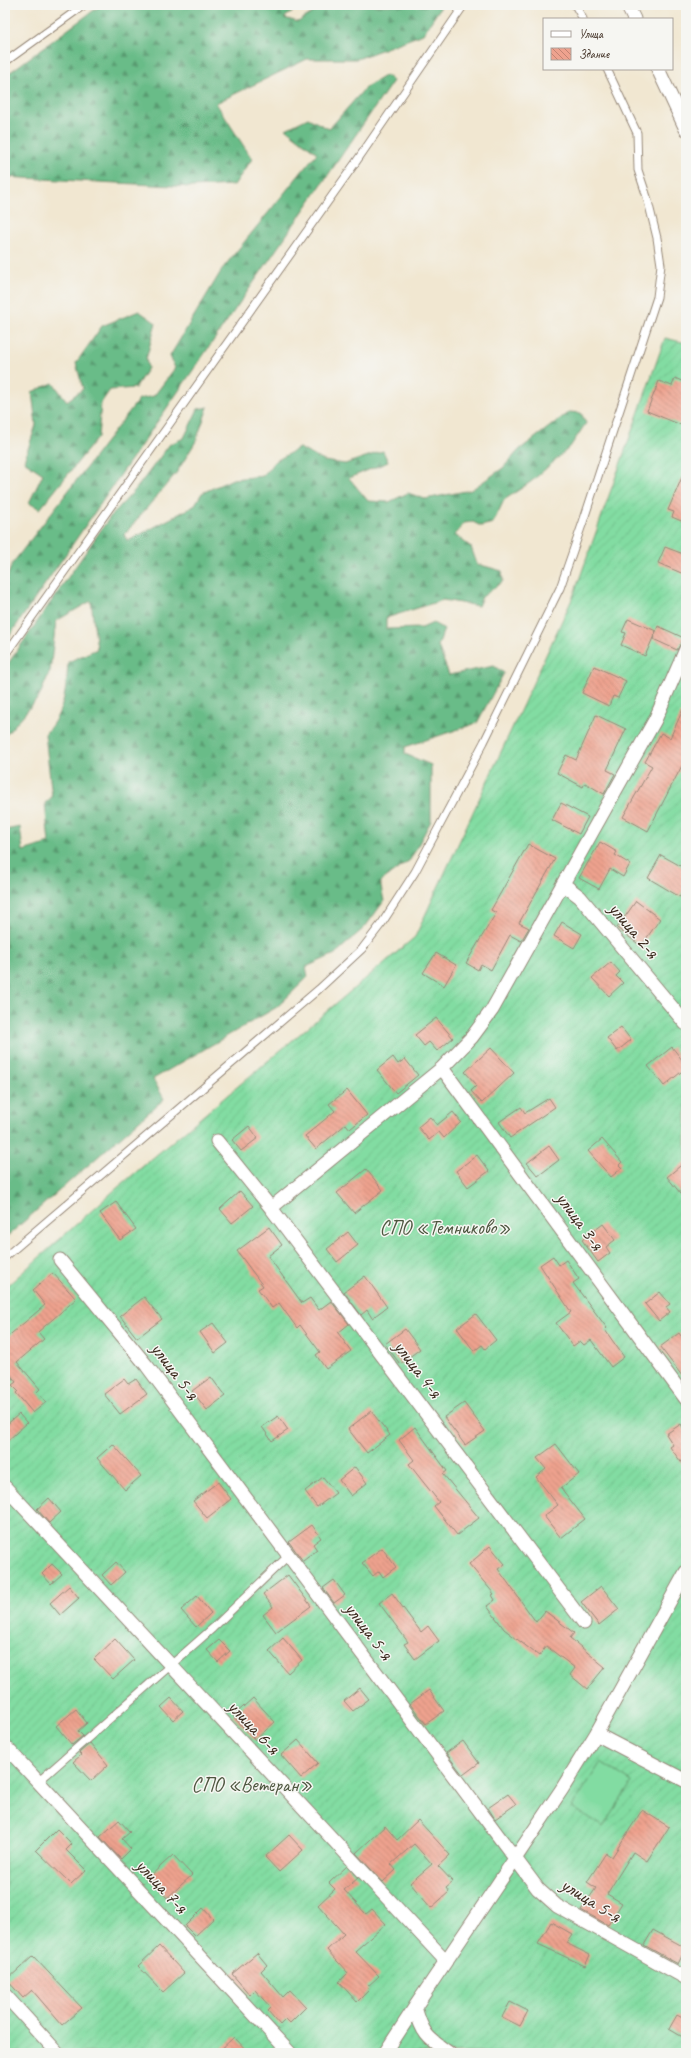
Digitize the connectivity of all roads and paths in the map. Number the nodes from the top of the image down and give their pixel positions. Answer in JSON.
{"nodes":[{"id":1,"x":84,"y":5,"type":"edge"},
{"id":2,"x":464,"y":5,"type":"edge"},
{"id":3,"x":575,"y":5,"type":"edge"},
{"id":4,"x":627,"y":5,"type":"edge"},
{"id":5,"x":582,"y":18,"type":"edge"},
{"id":6,"x":634,"y":18,"type":"edge"},
{"id":7,"x":5,"y":62,"type":"edge"},
{"id":8,"x":607,"y":70,"type":"edge"},
{"id":9,"x":658,"y":70,"type":"edge"},
{"id":10,"x":686,"y":129,"type":"edge"},
{"id":11,"x":686,"y":649,"type":"edge"},
{"id":12,"x":5,"y":656,"type":"edge"},
{"id":13,"x":563,"y":884,"type":"junction"},
{"id":14,"x":686,"y":1024,"type":"edge"},
{"id":15,"x":442,"y":1068,"type":"junction"},
{"id":16,"x":217,"y":1141,"type":"dead end"},
{"id":17,"x":271,"y":1208,"type":"junction"},
{"id":18,"x":5,"y":1257,"type":"edge"},
{"id":19,"x":60,"y":1260,"type":"dead end"},
{"id":20,"x":686,"y":1399,"type":"edge"},
{"id":21,"x":5,"y":1487,"type":"edge"},
{"id":22,"x":288,"y":1556,"type":"junction"},
{"id":23,"x":686,"y":1572,"type":"edge"},
{"id":24,"x":584,"y":1622,"type":"dead end"},
{"id":25,"x":170,"y":1666,"type":"junction"},
{"id":26,"x":596,"y":1734,"type":"junction"},
{"id":27,"x":5,"y":1746,"type":"edge"},
{"id":28,"x":686,"y":1781,"type":"edge"},
{"id":29,"x":38,"y":1782,"type":"junction"},
{"id":30,"x":514,"y":1859,"type":"junction"},
{"id":31,"x":446,"y":1961,"type":"junction"},
{"id":32,"x":686,"y":1978,"type":"edge"},
{"id":33,"x":5,"y":1995,"type":"edge"},
{"id":34,"x":415,"y":2007,"type":"junction"},
{"id":35,"x":58,"y":2053,"type":"edge"},
{"id":36,"x":290,"y":2053,"type":"edge"},
{"id":37,"x":385,"y":2053,"type":"edge"},
{"id":38,"x":449,"y":2053,"type":"edge"}],
"edges":[{"from":1,"to":7,"type":"lane"},
{"from":2,"to":12,"type":"lane"},
{"from":3,"to":5,"type":"lane"},
{"from":4,"to":6,"type":"street"},
{"from":8,"to":18,"type":"lane"},
{"from":9,"to":10,"type":"street"},
{"from":11,"to":13,"type":"street"},
{"from":13,"to":14,"type":"street","name":"улица 2-я"},
{"from":13,"to":15,"type":"street"},
{"from":15,"to":17,"type":"street"},
{"from":15,"to":20,"type":"street","name":"улица 3-я"},
{"from":16,"to":17,"type":"street","name":"улица 4-я"},
{"from":17,"to":24,"type":"street","name":"улица 4-я"},
{"from":19,"to":22,"type":"street","name":"улица 5-я"},
{"from":21,"to":25,"type":"street","name":"улица 6-я"},
{"from":22,"to":25,"type":"lane"},
{"from":22,"to":30,"type":"street","name":"улица 5-я"},
{"from":23,"to":26,"type":"street"},
{"from":25,"to":29,"type":"lane"},
{"from":25,"to":31,"type":"street","name":"улица 6-я"},
{"from":26,"to":28,"type":"street"},
{"from":26,"to":30,"type":"street"},
{"from":27,"to":29,"type":"street","name":"улица 7-я"},
{"from":29,"to":36,"type":"street","name":"улица 7-я"},
{"from":30,"to":31,"type":"street"},
{"from":30,"to":32,"type":"street","name":"улица 5-я"},
{"from":31,"to":34,"type":"street"},
{"from":33,"to":35,"type":"street"},
{"from":34,"to":37,"type":"street"},
{"from":34,"to":38,"type":"street"}]}
